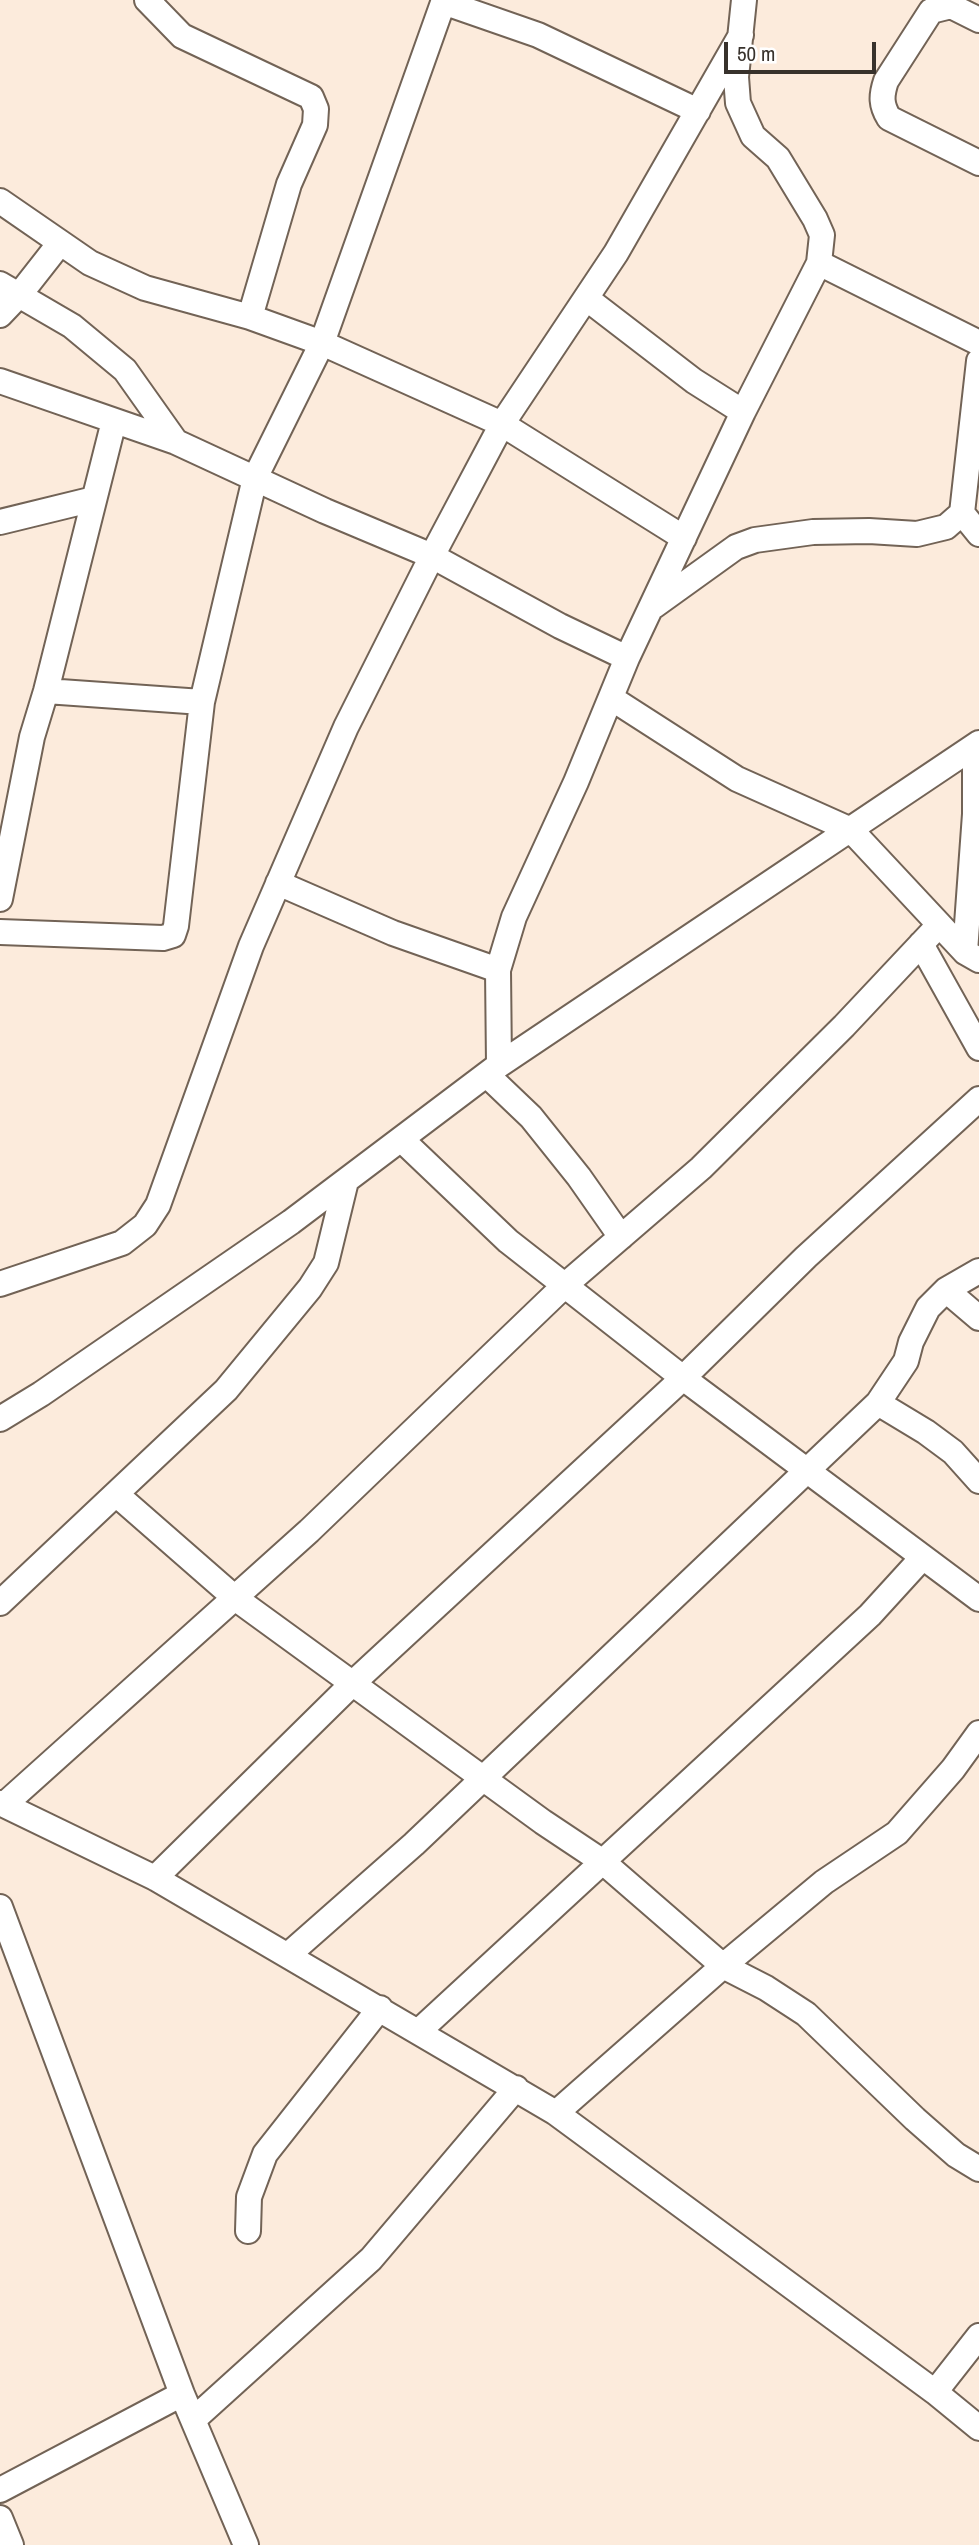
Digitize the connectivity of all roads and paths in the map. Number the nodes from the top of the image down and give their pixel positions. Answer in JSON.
{"nodes":[{"id":1,"x":147,"y":0,"type":"edge"},
{"id":2,"x":744,"y":0,"type":"edge"},
{"id":3,"x":444,"y":1,"type":"edge"},
{"id":4,"x":979,"y":20,"type":"edge"},
{"id":5,"x":741,"y":35,"type":"junction"},
{"id":6,"x":698,"y":111,"type":"junction"},
{"id":7,"x":979,"y":163,"type":"edge"},
{"id":8,"x":0,"y":201,"type":"edge"},
{"id":9,"x":60,"y":243,"type":"junction"},
{"id":10,"x":819,"y":263,"type":"junction"},
{"id":11,"x":10,"y":289,"type":"edge"},
{"id":12,"x":586,"y":298,"type":"junction"},
{"id":13,"x":0,"y":314,"type":"edge"},
{"id":14,"x":250,"y":317,"type":"junction"},
{"id":15,"x":321,"y":343,"type":"junction"},
{"id":16,"x":979,"y":344,"type":"edge"},
{"id":17,"x":979,"y":361,"type":"edge"},
{"id":18,"x":0,"y":381,"type":"edge"},
{"id":19,"x":743,"y":412,"type":"junction"},
{"id":20,"x":114,"y":421,"type":"junction"},
{"id":21,"x":502,"y":424,"type":"junction"},
{"id":22,"x":176,"y":442,"type":"junction"},
{"id":23,"x":255,"y":478,"type":"junction"},
{"id":24,"x":94,"y":499,"type":"junction"},
{"id":25,"x":962,"y":513,"type":"junction"},
{"id":26,"x":0,"y":522,"type":"edge"},
{"id":27,"x":979,"y":534,"type":"edge"},
{"id":28,"x":684,"y":538,"type":"junction"},
{"id":29,"x":432,"y":556,"type":"junction"},
{"id":30,"x":651,"y":609,"type":"junction"},
{"id":31,"x":627,"y":658,"type":"junction"},
{"id":32,"x":46,"y":691,"type":"junction"},
{"id":33,"x":611,"y":698,"type":"junction"},
{"id":34,"x":202,"y":702,"type":"junction"},
{"id":35,"x":977,"y":744,"type":"edge"},
{"id":36,"x":851,"y":830,"type":"junction"},
{"id":37,"x":278,"y":883,"type":"junction"},
{"id":38,"x":0,"y":899,"type":"edge"},
{"id":39,"x":939,"y":925,"type":"junction"},
{"id":40,"x":0,"y":932,"type":"edge"},
{"id":41,"x":921,"y":944,"type":"junction"},
{"id":42,"x":972,"y":956,"type":"edge"},
{"id":43,"x":498,"y":971,"type":"junction"},
{"id":44,"x":979,"y":1048,"type":"edge"},
{"id":45,"x":493,"y":1070,"type":"junction"},
{"id":46,"x":979,"y":1099,"type":"edge"},
{"id":47,"x":402,"y":1140,"type":"junction"},
{"id":48,"x":346,"y":1181,"type":"junction"},
{"id":49,"x":621,"y":1237,"type":"junction"},
{"id":50,"x":979,"y":1271,"type":"edge"},
{"id":51,"x":0,"y":1284,"type":"edge"},
{"id":52,"x":564,"y":1286,"type":"junction"},
{"id":53,"x":946,"y":1290,"type":"junction"},
{"id":54,"x":979,"y":1318,"type":"edge"},
{"id":55,"x":683,"y":1378,"type":"junction"},
{"id":56,"x":878,"y":1404,"type":"junction"},
{"id":57,"x":0,"y":1419,"type":"edge"},
{"id":58,"x":806,"y":1471,"type":"junction"},
{"id":59,"x":979,"y":1481,"type":"edge"},
{"id":60,"x":116,"y":1494,"type":"junction"},
{"id":61,"x":922,"y":1558,"type":"junction"},
{"id":62,"x":235,"y":1598,"type":"junction"},
{"id":63,"x":979,"y":1600,"type":"edge"},
{"id":64,"x":0,"y":1603,"type":"edge"},
{"id":65,"x":353,"y":1683,"type":"junction"},
{"id":66,"x":979,"y":1733,"type":"edge"},
{"id":67,"x":484,"y":1778,"type":"junction"},
{"id":68,"x":2,"y":1803,"type":"edge"},
{"id":69,"x":603,"y":1862,"type":"junction"},
{"id":70,"x":155,"y":1878,"type":"junction"},
{"id":71,"x":0,"y":1907,"type":"edge"},
{"id":72,"x":288,"y":1955,"type":"junction"},
{"id":73,"x":723,"y":1966,"type":"junction"},
{"id":74,"x":380,"y":2008,"type":"junction"},
{"id":75,"x":419,"y":2031,"type":"junction"},
{"id":76,"x":516,"y":2088,"type":"junction"},
{"id":77,"x":556,"y":2113,"type":"junction"},
{"id":78,"x":979,"y":2169,"type":"edge"},
{"id":79,"x":248,"y":2231,"type":"dead end"},
{"id":80,"x":979,"y":2336,"type":"edge"},
{"id":81,"x":935,"y":2392,"type":"junction"},
{"id":82,"x":182,"y":2395,"type":"junction"},
{"id":83,"x":192,"y":2420,"type":"junction"},
{"id":84,"x":979,"y":2428,"type":"edge"},
{"id":85,"x":0,"y":2490,"type":"edge"},
{"id":86,"x":0,"y":2518,"type":"edge"},
{"id":87,"x":11,"y":2545,"type":"edge"},
{"id":88,"x":246,"y":2545,"type":"edge"}],
"edges":[{"from":1,"to":14,"type":"street"},
{"from":2,"to":5,"type":"street"},
{"from":3,"to":6,"type":"street"},
{"from":3,"to":15,"type":"street"},
{"from":4,"to":7,"type":"street"},
{"from":5,"to":6,"type":"street"},
{"from":5,"to":10,"type":"street"},
{"from":6,"to":12,"type":"street"},
{"from":8,"to":9,"type":"street"},
{"from":9,"to":11,"type":"street"},
{"from":9,"to":14,"type":"street"},
{"from":10,"to":16,"type":"street"},
{"from":10,"to":19,"type":"street"},
{"from":11,"to":13,"type":"street"},
{"from":11,"to":22,"type":"street"},
{"from":12,"to":19,"type":"street"},
{"from":12,"to":21,"type":"street"},
{"from":14,"to":15,"type":"street"},
{"from":15,"to":21,"type":"street"},
{"from":15,"to":23,"type":"street"},
{"from":17,"to":25,"type":"street"},
{"from":18,"to":20,"type":"street"},
{"from":19,"to":28,"type":"street"},
{"from":20,"to":22,"type":"street"},
{"from":20,"to":24,"type":"street"},
{"from":21,"to":28,"type":"street"},
{"from":21,"to":29,"type":"street"},
{"from":22,"to":23,"type":"street"},
{"from":23,"to":29,"type":"street"},
{"from":23,"to":34,"type":"street"},
{"from":24,"to":26,"type":"street"},
{"from":24,"to":32,"type":"street"},
{"from":25,"to":27,"type":"street"},
{"from":25,"to":30,"type":"street"},
{"from":28,"to":30,"type":"street"},
{"from":29,"to":31,"type":"street"},
{"from":29,"to":37,"type":"street"},
{"from":30,"to":31,"type":"street"},
{"from":31,"to":33,"type":"street"},
{"from":32,"to":34,"type":"street"},
{"from":32,"to":38,"type":"street"},
{"from":33,"to":36,"type":"street"},
{"from":33,"to":43,"type":"street"},
{"from":34,"to":40,"type":"street"},
{"from":35,"to":36,"type":"street"},
{"from":35,"to":42,"type":"street"},
{"from":36,"to":39,"type":"street"},
{"from":36,"to":45,"type":"street"},
{"from":37,"to":43,"type":"street"},
{"from":37,"to":51,"type":"street"},
{"from":39,"to":41,"type":"street"},
{"from":39,"to":42,"type":"street"},
{"from":41,"to":44,"type":"street"},
{"from":41,"to":49,"type":"street"},
{"from":43,"to":45,"type":"street"},
{"from":45,"to":47,"type":"street"},
{"from":45,"to":49,"type":"street"},
{"from":46,"to":55,"type":"street"},
{"from":47,"to":48,"type":"street"},
{"from":47,"to":52,"type":"street"},
{"from":48,"to":57,"type":"street"},
{"from":48,"to":60,"type":"street"},
{"from":49,"to":52,"type":"street"},
{"from":50,"to":53,"type":"street"},
{"from":52,"to":55,"type":"street"},
{"from":52,"to":62,"type":"street"},
{"from":53,"to":54,"type":"street"},
{"from":53,"to":56,"type":"street"},
{"from":55,"to":58,"type":"street"},
{"from":55,"to":65,"type":"street"},
{"from":56,"to":58,"type":"street"},
{"from":56,"to":59,"type":"street"},
{"from":58,"to":61,"type":"street"},
{"from":58,"to":67,"type":"street"},
{"from":60,"to":62,"type":"street"},
{"from":60,"to":64,"type":"street"},
{"from":61,"to":63,"type":"street"},
{"from":61,"to":69,"type":"street"},
{"from":62,"to":65,"type":"street"},
{"from":62,"to":68,"type":"street"},
{"from":65,"to":67,"type":"street"},
{"from":65,"to":70,"type":"street"},
{"from":66,"to":73,"type":"street"},
{"from":67,"to":69,"type":"street"},
{"from":67,"to":72,"type":"street"},
{"from":68,"to":70,"type":"street"},
{"from":69,"to":73,"type":"street"},
{"from":69,"to":75,"type":"street"},
{"from":70,"to":72,"type":"street"},
{"from":71,"to":82,"type":"street"},
{"from":72,"to":74,"type":"street"},
{"from":73,"to":77,"type":"street"},
{"from":73,"to":78,"type":"street"},
{"from":74,"to":75,"type":"street"},
{"from":74,"to":79,"type":"street"},
{"from":75,"to":76,"type":"street"},
{"from":76,"to":77,"type":"street"},
{"from":76,"to":83,"type":"street"},
{"from":77,"to":81,"type":"street"},
{"from":80,"to":81,"type":"street"},
{"from":81,"to":84,"type":"street"},
{"from":82,"to":83,"type":"street"},
{"from":82,"to":85,"type":"street"},
{"from":83,"to":88,"type":"street"},
{"from":86,"to":87,"type":"street"}]}
